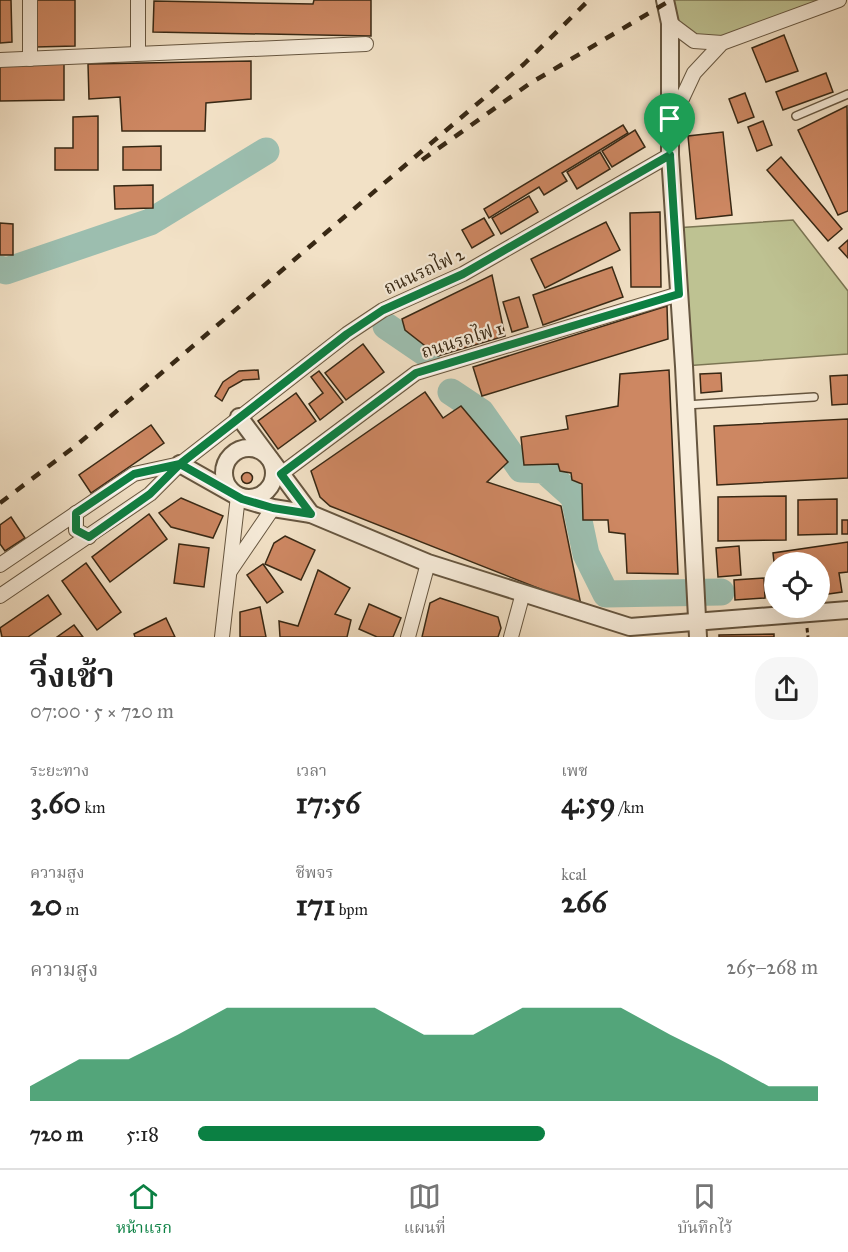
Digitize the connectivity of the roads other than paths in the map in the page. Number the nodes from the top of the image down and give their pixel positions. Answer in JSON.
{"nodes":[{"id":1,"x":30,"y":0,"type":"edge"},
{"id":2,"x":138,"y":0,"type":"edge"},
{"id":3,"x":665,"y":0,"type":"edge"},
{"id":4,"x":839,"y":0,"type":"edge"},
{"id":5,"x":670,"y":23,"type":"junction"},
{"id":6,"x":722,"y":43,"type":"junction"},
{"id":7,"x":366,"y":44,"type":"dead end"},
{"id":8,"x":138,"y":53,"type":"junction"},
{"id":9,"x":30,"y":59,"type":"junction"},
{"id":10,"x":0,"y":60,"type":"edge"},
{"id":11,"x":848,"y":94,"type":"edge"},
{"id":12,"x":796,"y":116,"type":"dead end"},
{"id":13,"x":670,"y":155,"type":"junction"},
{"id":14,"x":679,"y":294,"type":"junction"},
{"id":15,"x":814,"y":397,"type":"dead end"},
{"id":16,"x":686,"y":405,"type":"junction"},
{"id":17,"x":239,"y":417,"type":"junction"},
{"id":18,"x":271,"y":460,"type":"junction"},
{"id":19,"x":180,"y":464,"type":"junction"},
{"id":20,"x":134,"y":474,"type":"junction"},
{"id":21,"x":281,"y":474,"type":"junction"},
{"id":22,"x":150,"y":494,"type":"junction"},
{"id":23,"x":238,"y":496,"type":"junction"},
{"id":24,"x":273,"y":508,"type":"junction"},
{"id":25,"x":76,"y":513,"type":"junction"},
{"id":26,"x":311,"y":514,"type":"junction"},
{"id":27,"x":45,"y":534,"type":"junction"},
{"id":28,"x":89,"y":537,"type":"junction"},
{"id":29,"x":64,"y":553,"type":"junction"},
{"id":30,"x":428,"y":563,"type":"junction"},
{"id":31,"x":0,"y":565,"type":"edge"},
{"id":32,"x":228,"y":575,"type":"junction"},
{"id":33,"x":523,"y":593,"type":"junction"},
{"id":34,"x":1,"y":595,"type":"edge"},
{"id":35,"x":848,"y":610,"type":"edge"},
{"id":36,"x":697,"y":624,"type":"edge"},
{"id":37,"x":630,"y":632,"type":"edge"},
{"id":38,"x":222,"y":637,"type":"edge"},
{"id":39,"x":408,"y":637,"type":"edge"},
{"id":40,"x":511,"y":637,"type":"edge"}],
"edges":[{"from":1,"to":9,"type":"street"},
{"from":2,"to":8,"type":"street"},
{"from":3,"to":5,"type":"street"},
{"from":4,"to":6,"type":"street"},
{"from":5,"to":6,"type":"street"},
{"from":5,"to":13,"type":"street"},
{"from":6,"to":13,"type":"street"},
{"from":7,"to":8,"type":"street"},
{"from":8,"to":9,"type":"street"},
{"from":9,"to":10,"type":"street"},
{"from":11,"to":12,"type":"lane"},
{"from":13,"to":14,"type":"street"},
{"from":13,"to":17,"type":"street","name":"ถนนรถไฟ 2"},
{"from":14,"to":16,"type":"street"},
{"from":14,"to":21,"type":"street","name":"ถนนรถไฟ 1"},
{"from":15,"to":16,"type":"lane"},
{"from":16,"to":36,"type":"street"},
{"from":17,"to":18,"type":"street"},
{"from":17,"to":19,"type":"street","name":"ถนนรถไฟ 2"},
{"from":18,"to":21,"type":"street"},
{"from":18,"to":23,"type":"street"},
{"from":18,"to":23,"type":"street"},
{"from":19,"to":20,"type":"street","name":"ถนนรถไฟ 2"},
{"from":19,"to":22,"type":"street","name":"ถนนรถไฟ 2"},
{"from":19,"to":23,"type":"street"},
{"from":20,"to":22,"type":"street"},
{"from":20,"to":25,"type":"street","name":"ถนนรถไฟ 2"},
{"from":21,"to":26,"type":"street"},
{"from":22,"to":28,"type":"street","name":"ถนนรถไฟ 2"},
{"from":23,"to":24,"type":"street"},
{"from":23,"to":32,"type":"street"},
{"from":24,"to":26,"type":"street"},
{"from":24,"to":32,"type":"street"},
{"from":25,"to":27,"type":"street","name":"ถนนรถไฟ 2"},
{"from":25,"to":28,"type":"street"},
{"from":26,"to":30,"type":"street"},
{"from":27,"to":29,"type":"street"},
{"from":27,"to":31,"type":"street","name":"ถนนรถไฟ 2"},
{"from":28,"to":29,"type":"street","name":"ถนนรถไฟ 2"},
{"from":29,"to":34,"type":"street","name":"ถนนรถไฟ 2"},
{"from":30,"to":33,"type":"street"},
{"from":30,"to":39,"type":"street"},
{"from":32,"to":38,"type":"street"},
{"from":33,"to":37,"type":"street"},
{"from":33,"to":40,"type":"street"},
{"from":35,"to":36,"type":"street"},
{"from":36,"to":37,"type":"street"}]}
